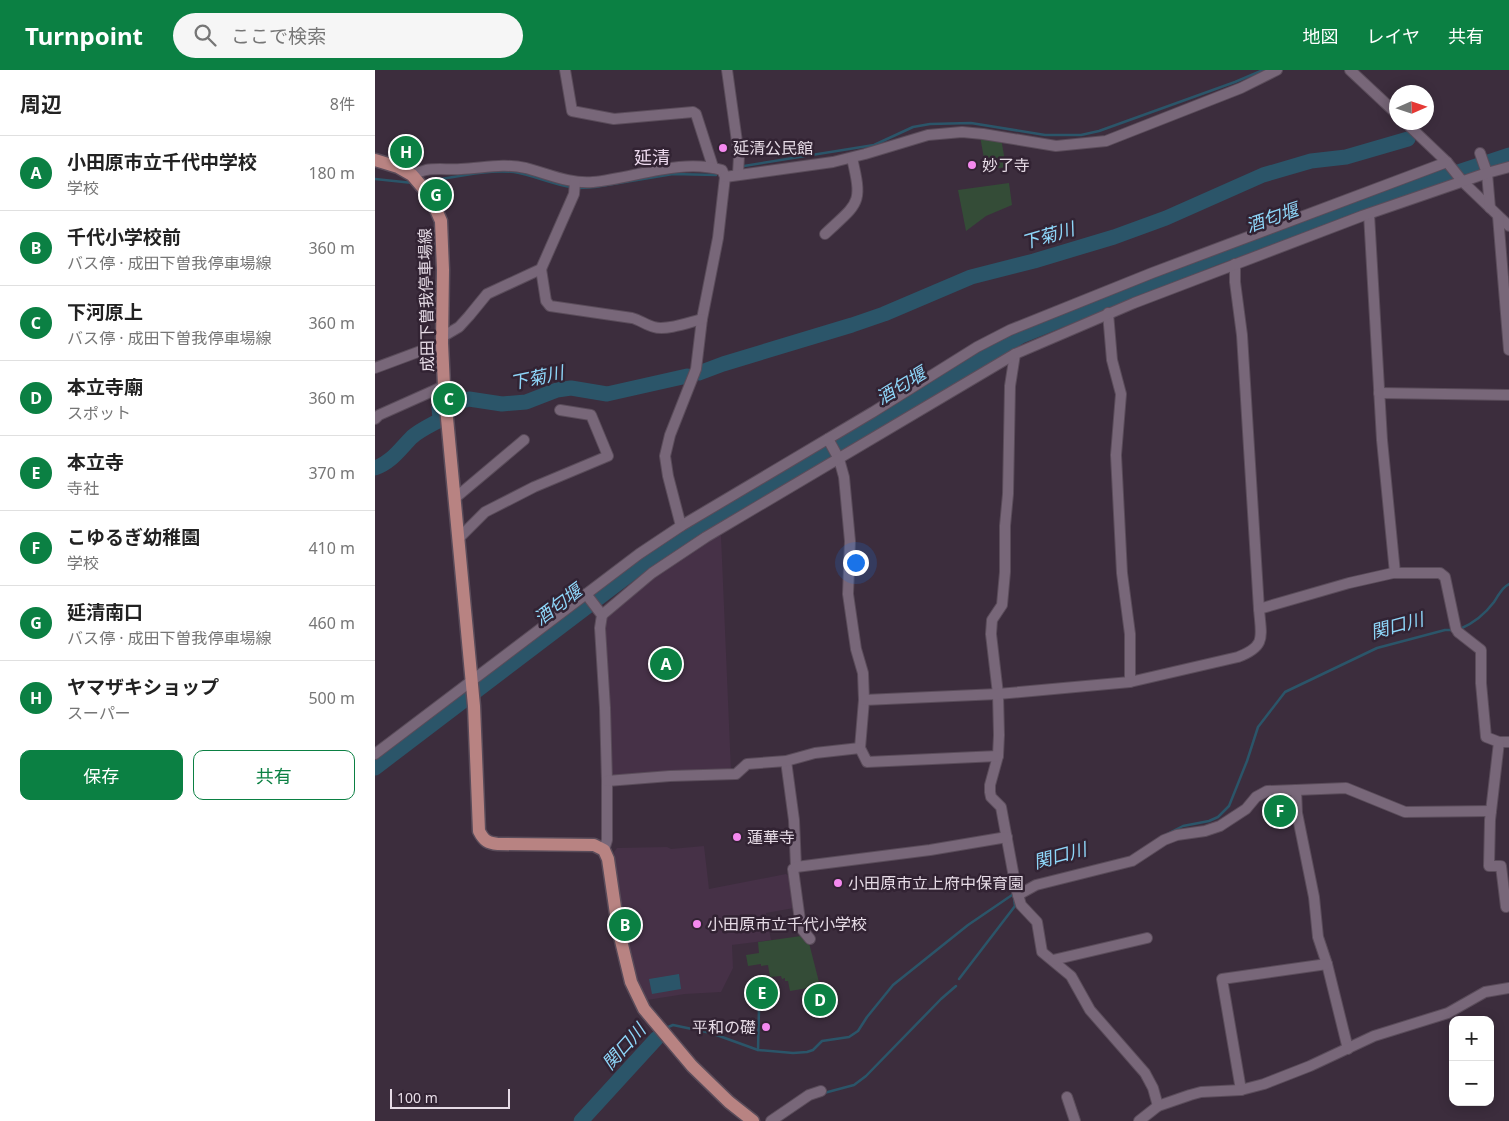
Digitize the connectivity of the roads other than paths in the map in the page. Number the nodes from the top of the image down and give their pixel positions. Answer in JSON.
{"nodes":[{"id":1,"x":565,"y":70,"type":"edge"},
{"id":2,"x":727,"y":70,"type":"edge"},
{"id":3,"x":1277,"y":70,"type":"edge"},
{"id":4,"x":1350,"y":70,"type":"edge"},
{"id":5,"x":1389,"y":107,"type":"edge"},
{"id":6,"x":1413,"y":130,"type":"edge"},
{"id":7,"x":1480,"y":153,"type":"dead end"},
{"id":8,"x":851,"y":158,"type":"junction"},
{"id":9,"x":375,"y":160,"type":"edge"},
{"id":10,"x":1447,"y":162,"type":"junction"},
{"id":11,"x":713,"y":167,"type":"junction"},
{"id":12,"x":1509,"y":167,"type":"edge"},
{"id":13,"x":1487,"y":173,"type":"junction"},
{"id":14,"x":737,"y":174,"type":"junction"},
{"id":15,"x":412,"y":175,"type":"junction"},
{"id":16,"x":725,"y":177,"type":"junction"},
{"id":17,"x":1462,"y":182,"type":"junction"},
{"id":18,"x":575,"y":186,"type":"junction"},
{"id":19,"x":1494,"y":212,"type":"junction"},
{"id":20,"x":1369,"y":214,"type":"junction"},
{"id":21,"x":1509,"y":226,"type":"edge"},
{"id":22,"x":825,"y":234,"type":"dead end"},
{"id":23,"x":1235,"y":264,"type":"junction"},
{"id":24,"x":541,"y":269,"type":"junction"},
{"id":25,"x":1108,"y":313,"type":"junction"},
{"id":26,"x":702,"y":319,"type":"junction"},
{"id":27,"x":442,"y":340,"type":"junction"},
{"id":28,"x":1509,"y":350,"type":"edge"},
{"id":29,"x":1015,"y":354,"type":"junction"},
{"id":30,"x":375,"y":368,"type":"edge"},
{"id":31,"x":444,"y":386,"type":"junction"},
{"id":32,"x":1379,"y":393,"type":"junction"},
{"id":33,"x":1509,"y":395,"type":"edge"},
{"id":34,"x":560,"y":410,"type":"dead end"},
{"id":35,"x":375,"y":419,"type":"edge"},
{"id":36,"x":828,"y":439,"type":"junction"},
{"id":37,"x":524,"y":440,"type":"dead end"},
{"id":38,"x":839,"y":459,"type":"junction"},
{"id":39,"x":454,"y":499,"type":"junction"},
{"id":40,"x":681,"y":526,"type":"junction"},
{"id":41,"x":458,"y":539,"type":"junction"},
{"id":42,"x":1395,"y":573,"type":"junction"},
{"id":43,"x":586,"y":594,"type":"junction"},
{"id":44,"x":1259,"y":609,"type":"junction"},
{"id":45,"x":600,"y":612,"type":"junction"},
{"id":46,"x":471,"y":681,"type":"junction"},
{"id":47,"x":1130,"y":682,"type":"junction"},
{"id":48,"x":998,"y":694,"type":"junction"},
{"id":49,"x":864,"y":700,"type":"junction"},
{"id":50,"x":1504,"y":742,"type":"edge"},
{"id":51,"x":860,"y":748,"type":"junction"},
{"id":52,"x":375,"y":754,"type":"edge"},
{"id":53,"x":998,"y":756,"type":"junction"},
{"id":54,"x":786,"y":761,"type":"junction"},
{"id":55,"x":607,"y":781,"type":"junction"},
{"id":56,"x":1296,"y":790,"type":"junction"},
{"id":57,"x":1491,"y":811,"type":"junction"},
{"id":58,"x":1007,"y":837,"type":"junction"},
{"id":59,"x":604,"y":850,"type":"junction"},
{"id":60,"x":796,"y":867,"type":"junction"},
{"id":61,"x":1017,"y":891,"type":"junction"},
{"id":62,"x":1506,"y":907,"type":"dead end"},
{"id":63,"x":1147,"y":938,"type":"dead end"},
{"id":64,"x":810,"y":939,"type":"dead end"},
{"id":65,"x":1053,"y":960,"type":"junction"},
{"id":66,"x":1327,"y":964,"type":"junction"},
{"id":67,"x":1509,"y":988,"type":"edge"},
{"id":68,"x":1348,"y":1049,"type":"junction"},
{"id":69,"x":1241,"y":1090,"type":"junction"},
{"id":70,"x":821,"y":1091,"type":"dead end"},
{"id":71,"x":1067,"y":1097,"type":"dead end"},
{"id":72,"x":1158,"y":1106,"type":"junction"},
{"id":73,"x":1146,"y":1119,"type":"edge"},
{"id":74,"x":753,"y":1121,"type":"edge"},
{"id":75,"x":771,"y":1121,"type":"edge"},
{"id":76,"x":1075,"y":1121,"type":"edge"}],
"edges":[{"from":1,"to":11,"type":"street"},
{"from":2,"to":14,"type":"street"},
{"from":3,"to":8,"type":"street"},
{"from":4,"to":5,"type":"street"},
{"from":6,"to":10,"type":"street"},
{"from":7,"to":13,"type":"street"},
{"from":8,"to":14,"type":"street"},
{"from":8,"to":22,"type":"street"},
{"from":9,"to":15,"type":"main road","name":"成田下曽我停車場線"},
{"from":10,"to":17,"type":"street"},
{"from":10,"to":36,"type":"street"},
{"from":11,"to":16,"type":"street"},
{"from":11,"to":18,"type":"street"},
{"from":12,"to":13,"type":"street"},
{"from":13,"to":17,"type":"street"},
{"from":13,"to":19,"type":"street"},
{"from":14,"to":16,"type":"street"},
{"from":15,"to":18,"type":"street"},
{"from":15,"to":27,"type":"main road","name":"成田下曽我停車場線"},
{"from":16,"to":26,"type":"street"},
{"from":17,"to":19,"type":"street"},
{"from":17,"to":20,"type":"street"},
{"from":18,"to":24,"type":"street"},
{"from":19,"to":21,"type":"street"},
{"from":19,"to":28,"type":"street"},
{"from":20,"to":23,"type":"street"},
{"from":20,"to":32,"type":"street"},
{"from":23,"to":25,"type":"street"},
{"from":23,"to":44,"type":"street"},
{"from":24,"to":26,"type":"street"},
{"from":24,"to":27,"type":"street"},
{"from":25,"to":29,"type":"street"},
{"from":25,"to":47,"type":"street"},
{"from":26,"to":40,"type":"street"},
{"from":27,"to":30,"type":"street"},
{"from":27,"to":31,"type":"main road","name":"成田下曽我停車場線"},
{"from":29,"to":38,"type":"street"},
{"from":29,"to":48,"type":"street"},
{"from":31,"to":35,"type":"street"},
{"from":31,"to":39,"type":"main road","name":"成田下曽我停車場線"},
{"from":32,"to":33,"type":"street"},
{"from":32,"to":42,"type":"street"},
{"from":34,"to":41,"type":"street"},
{"from":36,"to":38,"type":"street"},
{"from":36,"to":40,"type":"street"},
{"from":37,"to":39,"type":"street"},
{"from":38,"to":45,"type":"street"},
{"from":38,"to":49,"type":"street"},
{"from":39,"to":41,"type":"main road","name":"成田下曽我停車場線"},
{"from":40,"to":43,"type":"street"},
{"from":41,"to":46,"type":"main road","name":"成田下曽我停車場線"},
{"from":42,"to":44,"type":"street"},
{"from":42,"to":50,"type":"street"},
{"from":43,"to":45,"type":"street"},
{"from":43,"to":46,"type":"street"},
{"from":44,"to":47,"type":"street"},
{"from":45,"to":55,"type":"street"},
{"from":46,"to":52,"type":"street"},
{"from":46,"to":59,"type":"main road","name":"成田下曽我停車場線"},
{"from":47,"to":48,"type":"street"},
{"from":48,"to":49,"type":"street"},
{"from":48,"to":53,"type":"street"},
{"from":49,"to":51,"type":"street"},
{"from":50,"to":57,"type":"street"},
{"from":51,"to":53,"type":"street"},
{"from":51,"to":54,"type":"street"},
{"from":53,"to":58,"type":"street"},
{"from":54,"to":55,"type":"street"},
{"from":54,"to":60,"type":"street"},
{"from":55,"to":59,"type":"street"},
{"from":56,"to":57,"type":"street"},
{"from":56,"to":61,"type":"street"},
{"from":56,"to":66,"type":"street"},
{"from":57,"to":62,"type":"street"},
{"from":58,"to":60,"type":"street"},
{"from":58,"to":61,"type":"street"},
{"from":59,"to":74,"type":"main road"},
{"from":60,"to":64,"type":"street"},
{"from":61,"to":65,"type":"street"},
{"from":63,"to":65,"type":"street"},
{"from":65,"to":72,"type":"street"},
{"from":66,"to":68,"type":"street"},
{"from":66,"to":69,"type":"street"},
{"from":67,"to":68,"type":"street"},
{"from":68,"to":69,"type":"street"},
{"from":69,"to":72,"type":"street"},
{"from":70,"to":75,"type":"street"},
{"from":71,"to":76,"type":"street"},
{"from":72,"to":73,"type":"street"}]}
